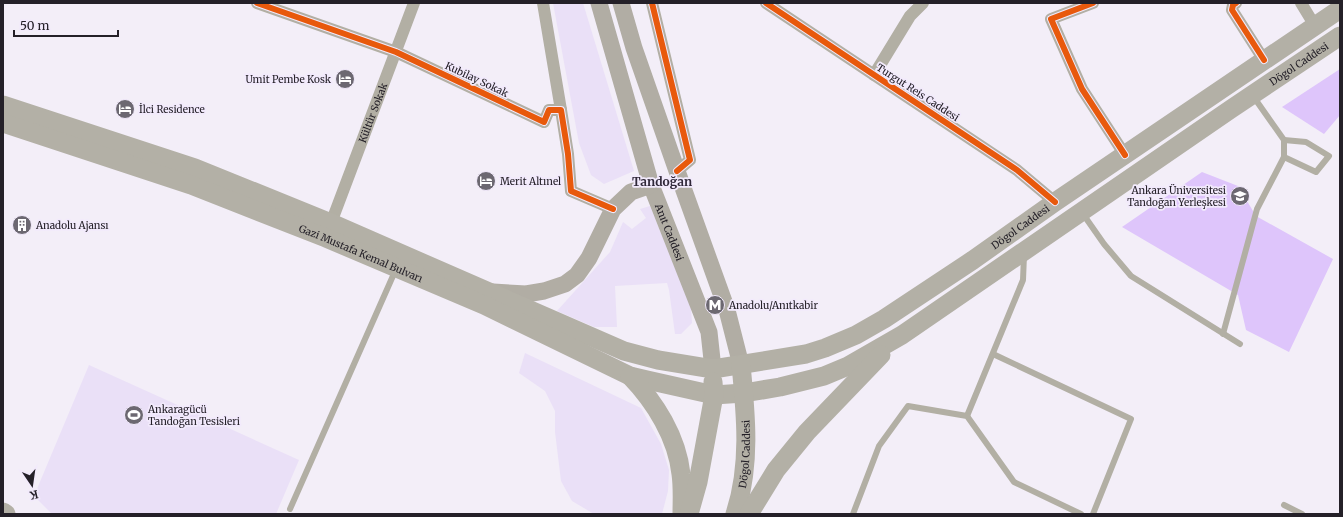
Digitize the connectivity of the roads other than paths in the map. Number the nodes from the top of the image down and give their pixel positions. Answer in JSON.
{"nodes":[{"id":1,"x":257,"y":3,"type":"edge"},
{"id":2,"x":414,"y":3,"type":"edge"},
{"id":3,"x":543,"y":3,"type":"edge"},
{"id":4,"x":599,"y":3,"type":"edge"},
{"id":5,"x":621,"y":3,"type":"edge"},
{"id":6,"x":652,"y":3,"type":"edge"},
{"id":7,"x":766,"y":3,"type":"edge"},
{"id":8,"x":923,"y":3,"type":"edge"},
{"id":9,"x":1093,"y":3,"type":"edge"},
{"id":10,"x":1236,"y":3,"type":"edge"},
{"id":11,"x":1301,"y":3,"type":"edge"},
{"id":12,"x":1340,"y":9,"type":"edge"},
{"id":13,"x":1315,"y":26,"type":"junction"},
{"id":14,"x":1340,"y":36,"type":"edge"},
{"id":15,"x":396,"y":52,"type":"junction"},
{"id":16,"x":1264,"y":60,"type":"junction"},
{"id":17,"x":874,"y":75,"type":"junction"},
{"id":18,"x":1252,"y":95,"type":"junction"},
{"id":19,"x":3,"y":105,"type":"edge"},
{"id":20,"x":561,"y":110,"type":"junction"},
{"id":21,"x":3,"y":123,"type":"edge"},
{"id":22,"x":1284,"y":140,"type":"junction"},
{"id":23,"x":1125,"y":155,"type":"junction"},
{"id":24,"x":1284,"y":156,"type":"junction"},
{"id":25,"x":677,"y":171,"type":"junction"},
{"id":26,"x":651,"y":185,"type":"junction"},
{"id":27,"x":1055,"y":202,"type":"junction"},
{"id":28,"x":613,"y":209,"type":"junction"},
{"id":29,"x":1082,"y":212,"type":"junction"},
{"id":30,"x":330,"y":223,"type":"junction"},
{"id":31,"x":1024,"y":251,"type":"junction"},
{"id":32,"x":396,"y":268,"type":"junction"},
{"id":33,"x":490,"y":292,"type":"junction"},
{"id":34,"x":1223,"y":334,"type":"junction"},
{"id":35,"x":902,"y":335,"type":"junction"},
{"id":36,"x":1240,"y":344,"type":"dead end"},
{"id":37,"x":993,"y":354,"type":"junction"},
{"id":38,"x":741,"y":365,"type":"junction"},
{"id":39,"x":713,"y":370,"type":"junction"},
{"id":40,"x":630,"y":376,"type":"junction"},
{"id":41,"x":744,"y":393,"type":"junction"},
{"id":42,"x":714,"y":395,"type":"junction"},
{"id":43,"x":967,"y":416,"type":"junction"},
{"id":44,"x":1284,"y":505,"type":"dead end"},
{"id":45,"x":290,"y":509,"type":"dead end"},
{"id":46,"x":3,"y":512,"type":"edge"},
{"id":47,"x":6,"y":514,"type":"edge"},
{"id":48,"x":682,"y":514,"type":"edge"},
{"id":49,"x":689,"y":514,"type":"edge"},
{"id":50,"x":735,"y":514,"type":"edge"},
{"id":51,"x":749,"y":514,"type":"edge"},
{"id":52,"x":853,"y":514,"type":"edge"},
{"id":53,"x":1081,"y":514,"type":"edge"},
{"id":54,"x":1093,"y":514,"type":"edge"},
{"id":55,"x":1302,"y":514,"type":"edge"}],
"edges":[{"from":1,"to":15,"type":"street","name":"Kubilay Sokak"},
{"from":2,"to":15,"type":"street","name":"Kültür Sokak"},
{"from":3,"to":20,"type":"street"},
{"from":4,"to":26,"type":"main road","name":"Anıt Caddesi"},
{"from":5,"to":25,"type":"main road"},
{"from":6,"to":25,"type":"street"},
{"from":7,"to":17,"type":"street","name":"Turgut Reis Caddesi"},
{"from":8,"to":17,"type":"street"},
{"from":9,"to":23,"type":"street"},
{"from":10,"to":16,"type":"street"},
{"from":11,"to":13,"type":"street"},
{"from":12,"to":13,"type":"main road","name":"Dögol Caddesi"},
{"from":13,"to":16,"type":"main road","name":"Dögol Caddesi"},
{"from":14,"to":18,"type":"main road","name":"Dögol Caddesi"},
{"from":15,"to":20,"type":"street","name":"Kubilay Sokak"},
{"from":15,"to":30,"type":"street","name":"Kültür Sokak"},
{"from":16,"to":23,"type":"main road","name":"Dögol Caddesi"},
{"from":17,"to":27,"type":"street","name":"Turgut Reis Caddesi"},
{"from":18,"to":22,"type":"lane"},
{"from":18,"to":29,"type":"main road","name":"Dögol Caddesi"},
{"from":19,"to":30,"type":"main road","name":"Gazi Mustafa Kemal Bulvarı"},
{"from":20,"to":28,"type":"street"},
{"from":21,"to":32,"type":"main road","name":"Gazi Mustafa Kemal Bulvarı"},
{"from":22,"to":24,"type":"lane"},
{"from":22,"to":24,"type":"lane"},
{"from":23,"to":27,"type":"main road","name":"Dögol Caddesi"},
{"from":24,"to":34,"type":"lane"},
{"from":25,"to":38,"type":"main road"},
{"from":26,"to":28,"type":"main road"},
{"from":26,"to":39,"type":"main road","name":"Anıt Caddesi"},
{"from":27,"to":38,"type":"main road","name":"Dögol Caddesi"},
{"from":28,"to":33,"type":"main road"},
{"from":29,"to":31,"type":"main road","name":"Dögol Caddesi"},
{"from":29,"to":34,"type":"lane"},
{"from":30,"to":33,"type":"main road","name":"Gazi Mustafa Kemal Bulvarı"},
{"from":31,"to":35,"type":"main road","name":"Dögol Caddesi"},
{"from":31,"to":37,"type":"lane"},
{"from":32,"to":40,"type":"main road","name":"Gazi Mustafa Kemal Bulvarı"},
{"from":32,"to":45,"type":"lane"},
{"from":33,"to":39,"type":"main road","name":"Gazi Mustafa Kemal Bulvarı"},
{"from":34,"to":36,"type":"lane"},
{"from":35,"to":41,"type":"main road","name":"Dögol Caddesi"},
{"from":35,"to":51,"type":"main road"},
{"from":37,"to":43,"type":"lane"},
{"from":37,"to":54,"type":"lane"},
{"from":38,"to":39,"type":"main road","name":"Dögol Caddesi"},
{"from":38,"to":41,"type":"main road","name":"Dögol Caddesi"},
{"from":39,"to":42,"type":"main road"},
{"from":40,"to":42,"type":"main road","name":"Gazi Mustafa Kemal Bulvarı"},
{"from":40,"to":48,"type":"main road"},
{"from":41,"to":42,"type":"main road","name":"Dögol Caddesi"},
{"from":41,"to":50,"type":"main road","name":"Dögol Caddesi"},
{"from":42,"to":49,"type":"main road"},
{"from":43,"to":52,"type":"lane"},
{"from":43,"to":53,"type":"lane"},
{"from":44,"to":55,"type":"lane"},
{"from":46,"to":47,"type":"main road"}]}
